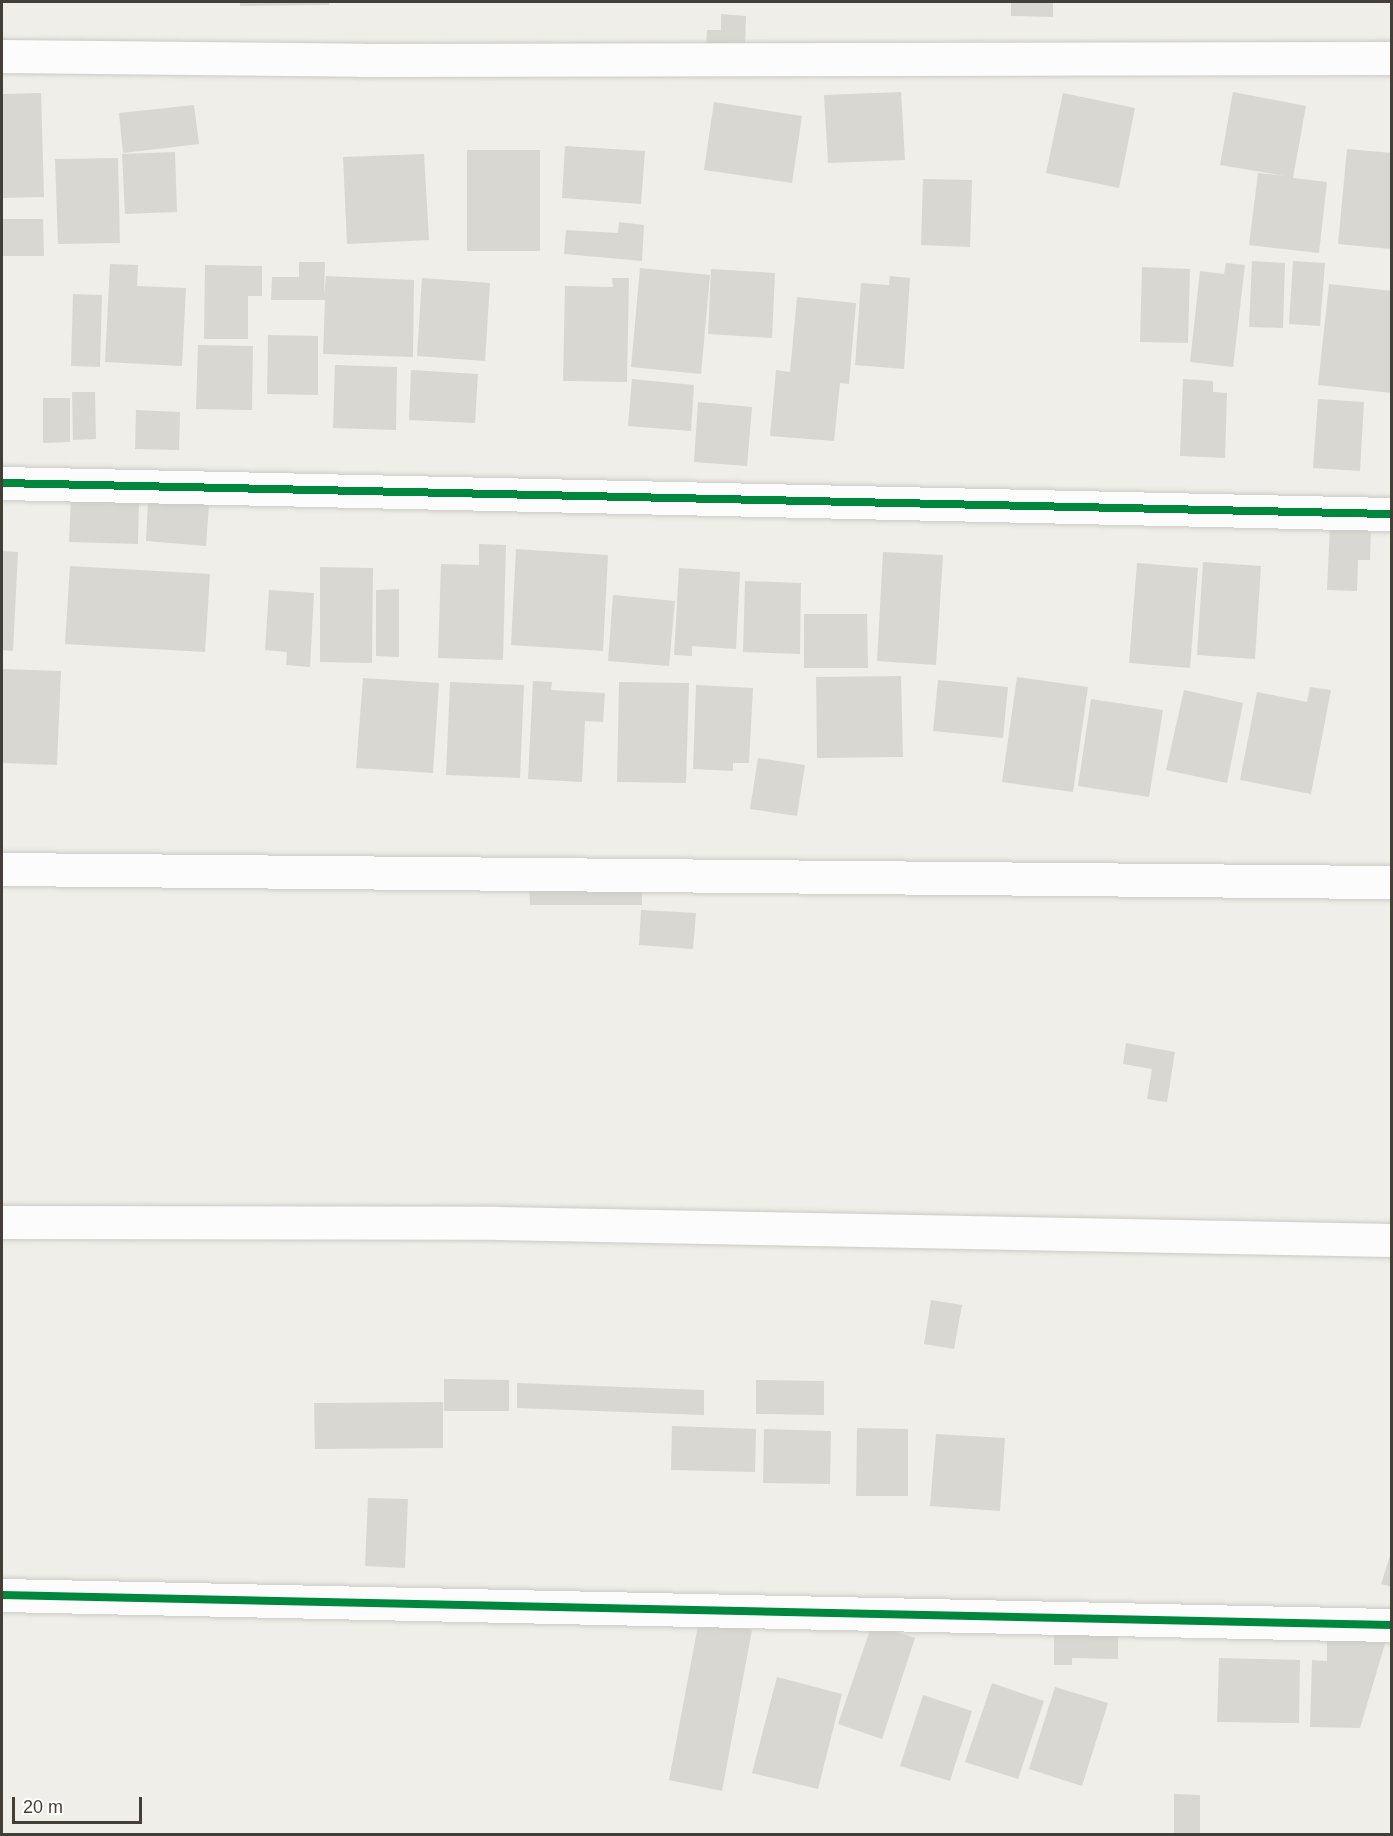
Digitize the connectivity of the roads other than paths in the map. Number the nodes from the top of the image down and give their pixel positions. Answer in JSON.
{"nodes":[{"id":1,"x":2,"y":56,"type":"edge"},
{"id":2,"x":1392,"y":58,"type":"edge"},
{"id":3,"x":2,"y":483,"type":"edge"},
{"id":4,"x":1392,"y":514,"type":"edge"},
{"id":5,"x":2,"y":869,"type":"edge"},
{"id":6,"x":1392,"y":882,"type":"edge"},
{"id":7,"x":2,"y":1222,"type":"edge"},
{"id":8,"x":1392,"y":1240,"type":"edge"},
{"id":9,"x":2,"y":1595,"type":"edge"},
{"id":10,"x":1392,"y":1625,"type":"edge"}],
"edges":[{"from":1,"to":2,"type":"street"},
{"from":3,"to":4,"type":"street"},
{"from":5,"to":6,"type":"street"},
{"from":7,"to":8,"type":"street"},
{"from":9,"to":10,"type":"street"}]}
